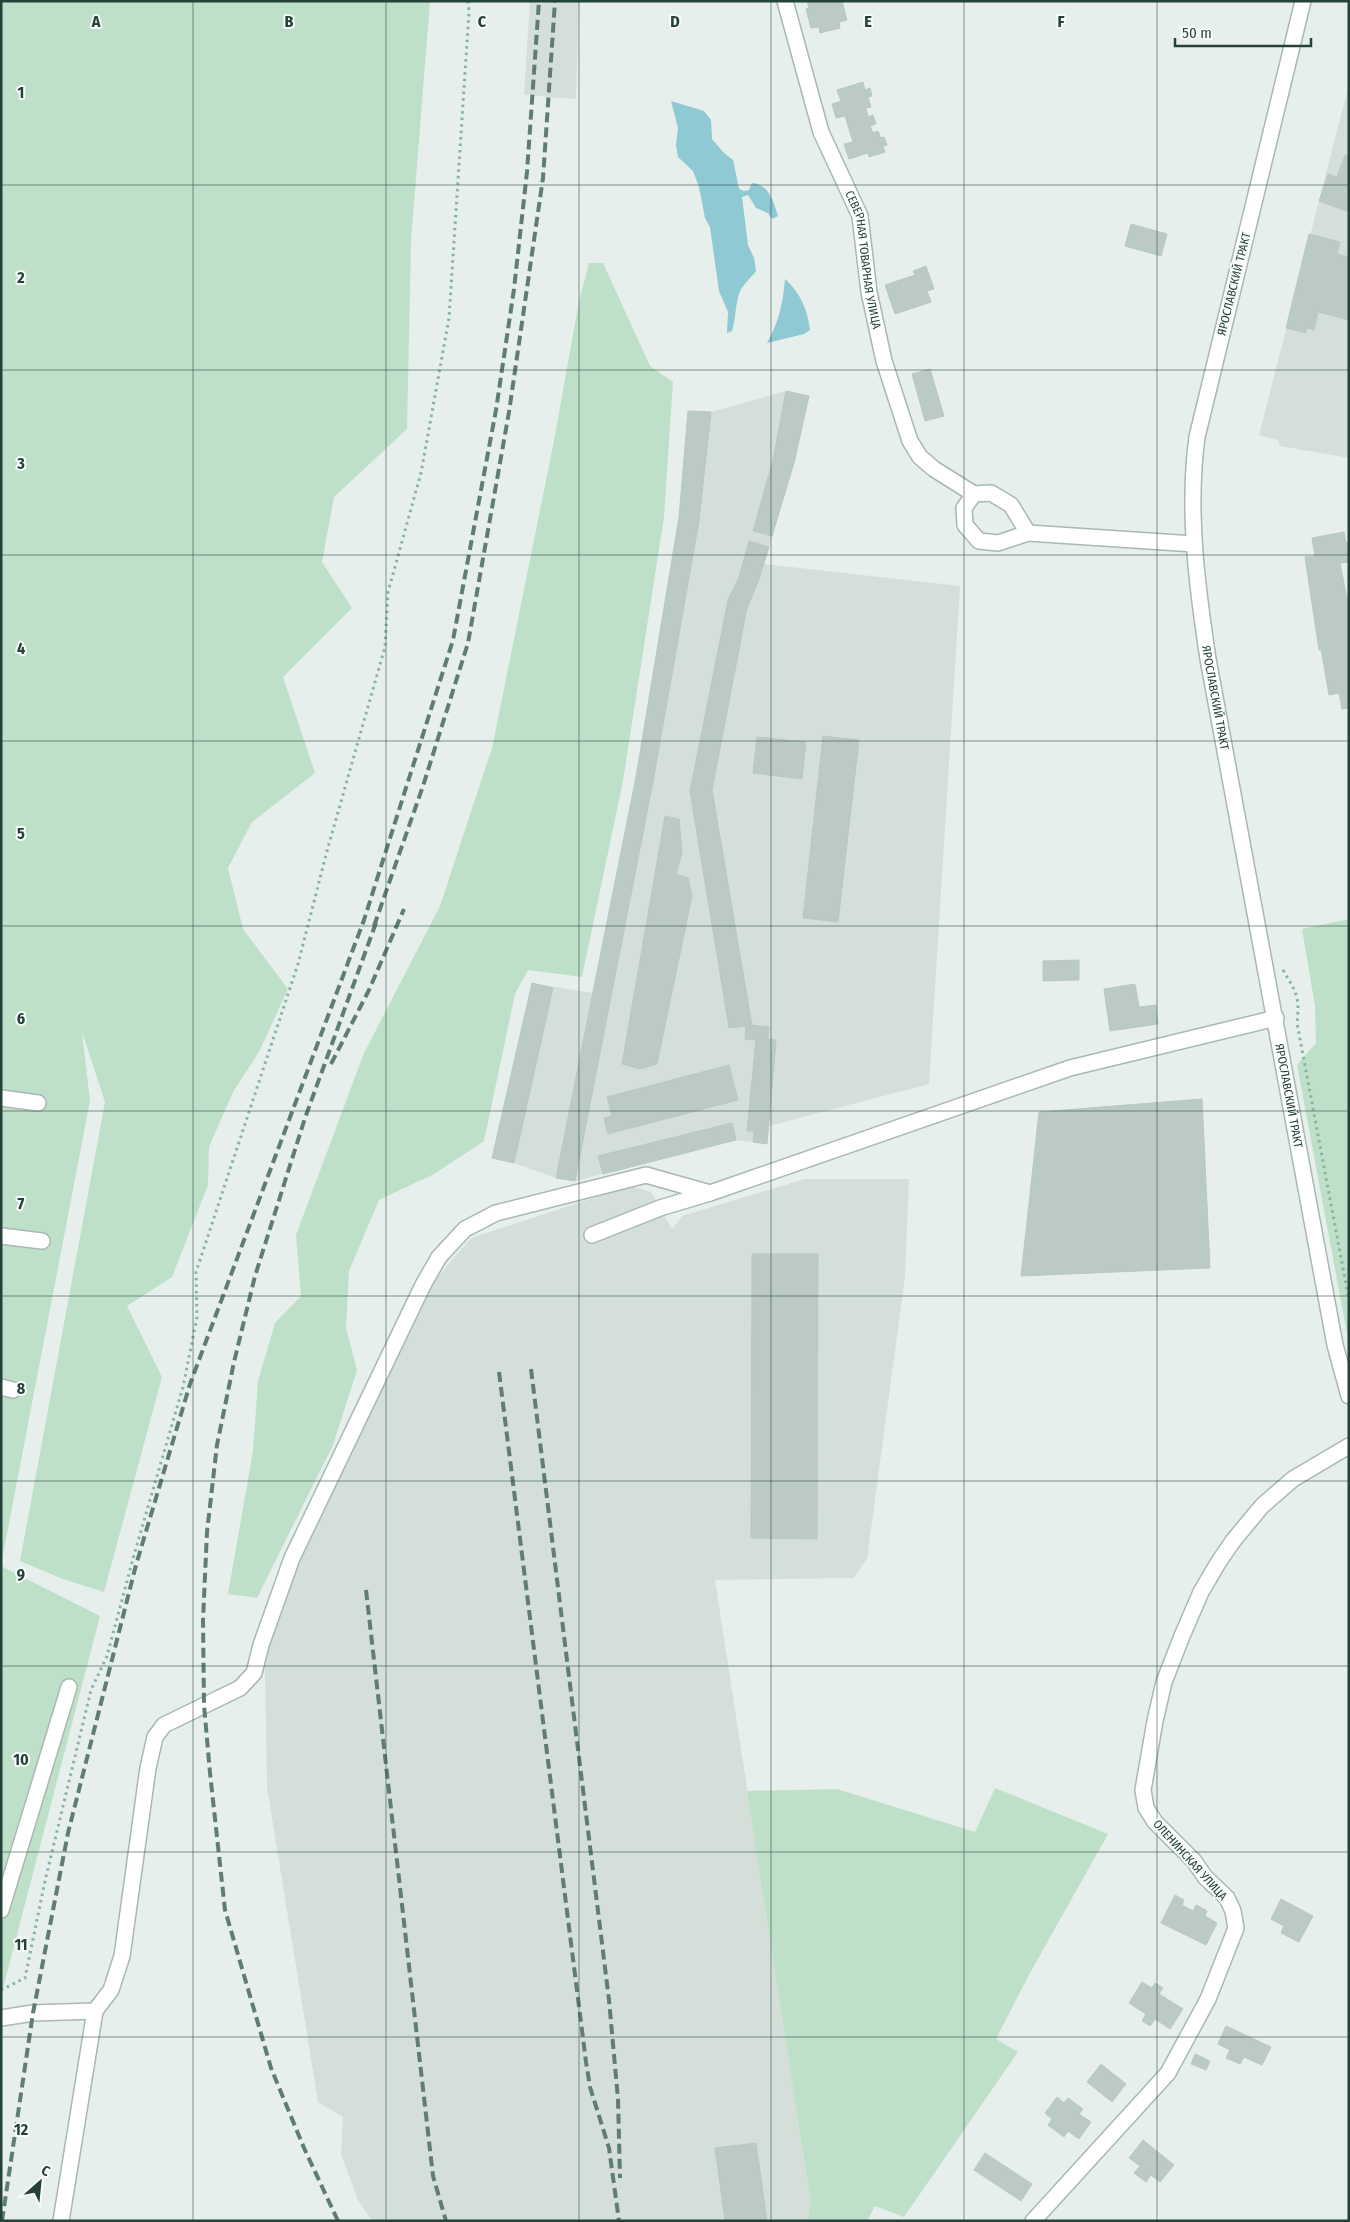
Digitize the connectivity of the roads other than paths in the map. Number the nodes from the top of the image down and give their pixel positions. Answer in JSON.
{"nodes":[{"id":1,"x":785,"y":1,"type":"edge"},
{"id":2,"x":1302,"y":1,"type":"edge"},
{"id":3,"x":974,"y":494,"type":"junction"},
{"id":4,"x":1028,"y":533,"type":"junction"},
{"id":5,"x":1194,"y":544,"type":"junction"},
{"id":6,"x":1276,"y":1018,"type":"junction"},
{"id":7,"x":1,"y":1098,"type":"edge"},
{"id":8,"x":38,"y":1103,"type":"dead end"},
{"id":9,"x":710,"y":1193,"type":"junction"},
{"id":10,"x":592,"y":1235,"type":"dead end"},
{"id":11,"x":1,"y":1236,"type":"edge"},
{"id":12,"x":42,"y":1241,"type":"dead end"},
{"id":13,"x":1349,"y":1396,"type":"edge"},
{"id":14,"x":1349,"y":1446,"type":"edge"},
{"id":15,"x":69,"y":1686,"type":"dead end"},
{"id":16,"x":1,"y":1910,"type":"edge"},
{"id":17,"x":95,"y":2011,"type":"junction"},
{"id":18,"x":1,"y":2018,"type":"edge"},
{"id":19,"x":61,"y":2221,"type":"edge"},
{"id":20,"x":1033,"y":2221,"type":"edge"}],
"edges":[{"from":1,"to":3,"type":"street","name":"СЕВЕРНАЯ ТОВАРНАЯ УЛИЦА"},
{"from":2,"to":5,"type":"street","name":"ЯРОСЛАВСКИЙ ТРАКТ"},
{"from":3,"to":4,"type":"street","name":"СЕВЕРНАЯ ТОВАРНАЯ УЛИЦА"},
{"from":3,"to":4,"type":"street"},
{"from":4,"to":5,"type":"street"},
{"from":5,"to":6,"type":"street","name":"ЯРОСЛАВСКИЙ ТРАКТ"},
{"from":6,"to":9,"type":"street"},
{"from":6,"to":13,"type":"street","name":"ЯРОСЛАВСКИЙ ТРАКТ"},
{"from":7,"to":8,"type":"street"},
{"from":9,"to":10,"type":"street"},
{"from":9,"to":17,"type":"street"},
{"from":11,"to":12,"type":"street"},
{"from":14,"to":20,"type":"street","name":"ОЛЕНИНСКАЯ УЛИЦА"},
{"from":15,"to":16,"type":"street"},
{"from":17,"to":18,"type":"street"},
{"from":17,"to":19,"type":"street"}]}
